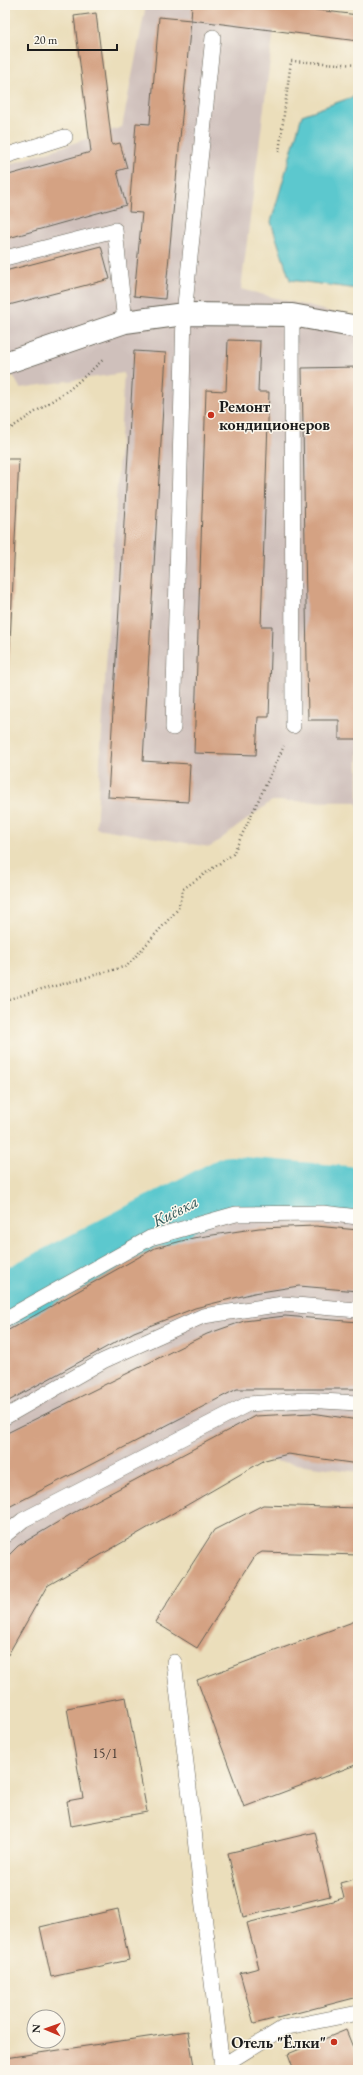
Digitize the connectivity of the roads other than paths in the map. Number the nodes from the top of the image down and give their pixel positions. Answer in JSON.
{"nodes":[{"id":1,"x":213,"y":36,"type":"dead end"},
{"id":2,"x":65,"y":137,"type":"dead end"},
{"id":3,"x":5,"y":156,"type":"edge"},
{"id":4,"x":5,"y":258,"type":"edge"},
{"id":5,"x":184,"y":314,"type":"junction"},
{"id":6,"x":292,"y":315,"type":"junction"},
{"id":7,"x":125,"y":322,"type":"junction"},
{"id":8,"x":358,"y":327,"type":"edge"},
{"id":9,"x":5,"y":363,"type":"edge"},
{"id":10,"x":293,"y":726,"type":"road end"},
{"id":11,"x":173,"y":728,"type":"dead end"},
{"id":12,"x":358,"y":1217,"type":"edge"},
{"id":13,"x":358,"y":1310,"type":"edge"},
{"id":14,"x":5,"y":1319,"type":"edge"},
{"id":15,"x":358,"y":1403,"type":"edge"},
{"id":16,"x":5,"y":1417,"type":"edge"},
{"id":17,"x":5,"y":1535,"type":"edge"},
{"id":18,"x":174,"y":1662,"type":"dead end"},
{"id":19,"x":358,"y":2013,"type":"edge"},
{"id":20,"x":222,"y":2068,"type":"edge"}],
"edges":[{"from":1,"to":5,"type":"lane"},
{"from":2,"to":3,"type":"lane"},
{"from":4,"to":7,"type":"lane"},
{"from":5,"to":6,"type":"street"},
{"from":5,"to":7,"type":"street"},
{"from":5,"to":11,"type":"lane"},
{"from":6,"to":8,"type":"street"},
{"from":6,"to":10,"type":"lane"},
{"from":7,"to":9,"type":"street"},
{"from":12,"to":14,"type":"lane"},
{"from":13,"to":16,"type":"lane"},
{"from":15,"to":17,"type":"lane"},
{"from":18,"to":20,"type":"lane"},
{"from":19,"to":20,"type":"lane"}]}
